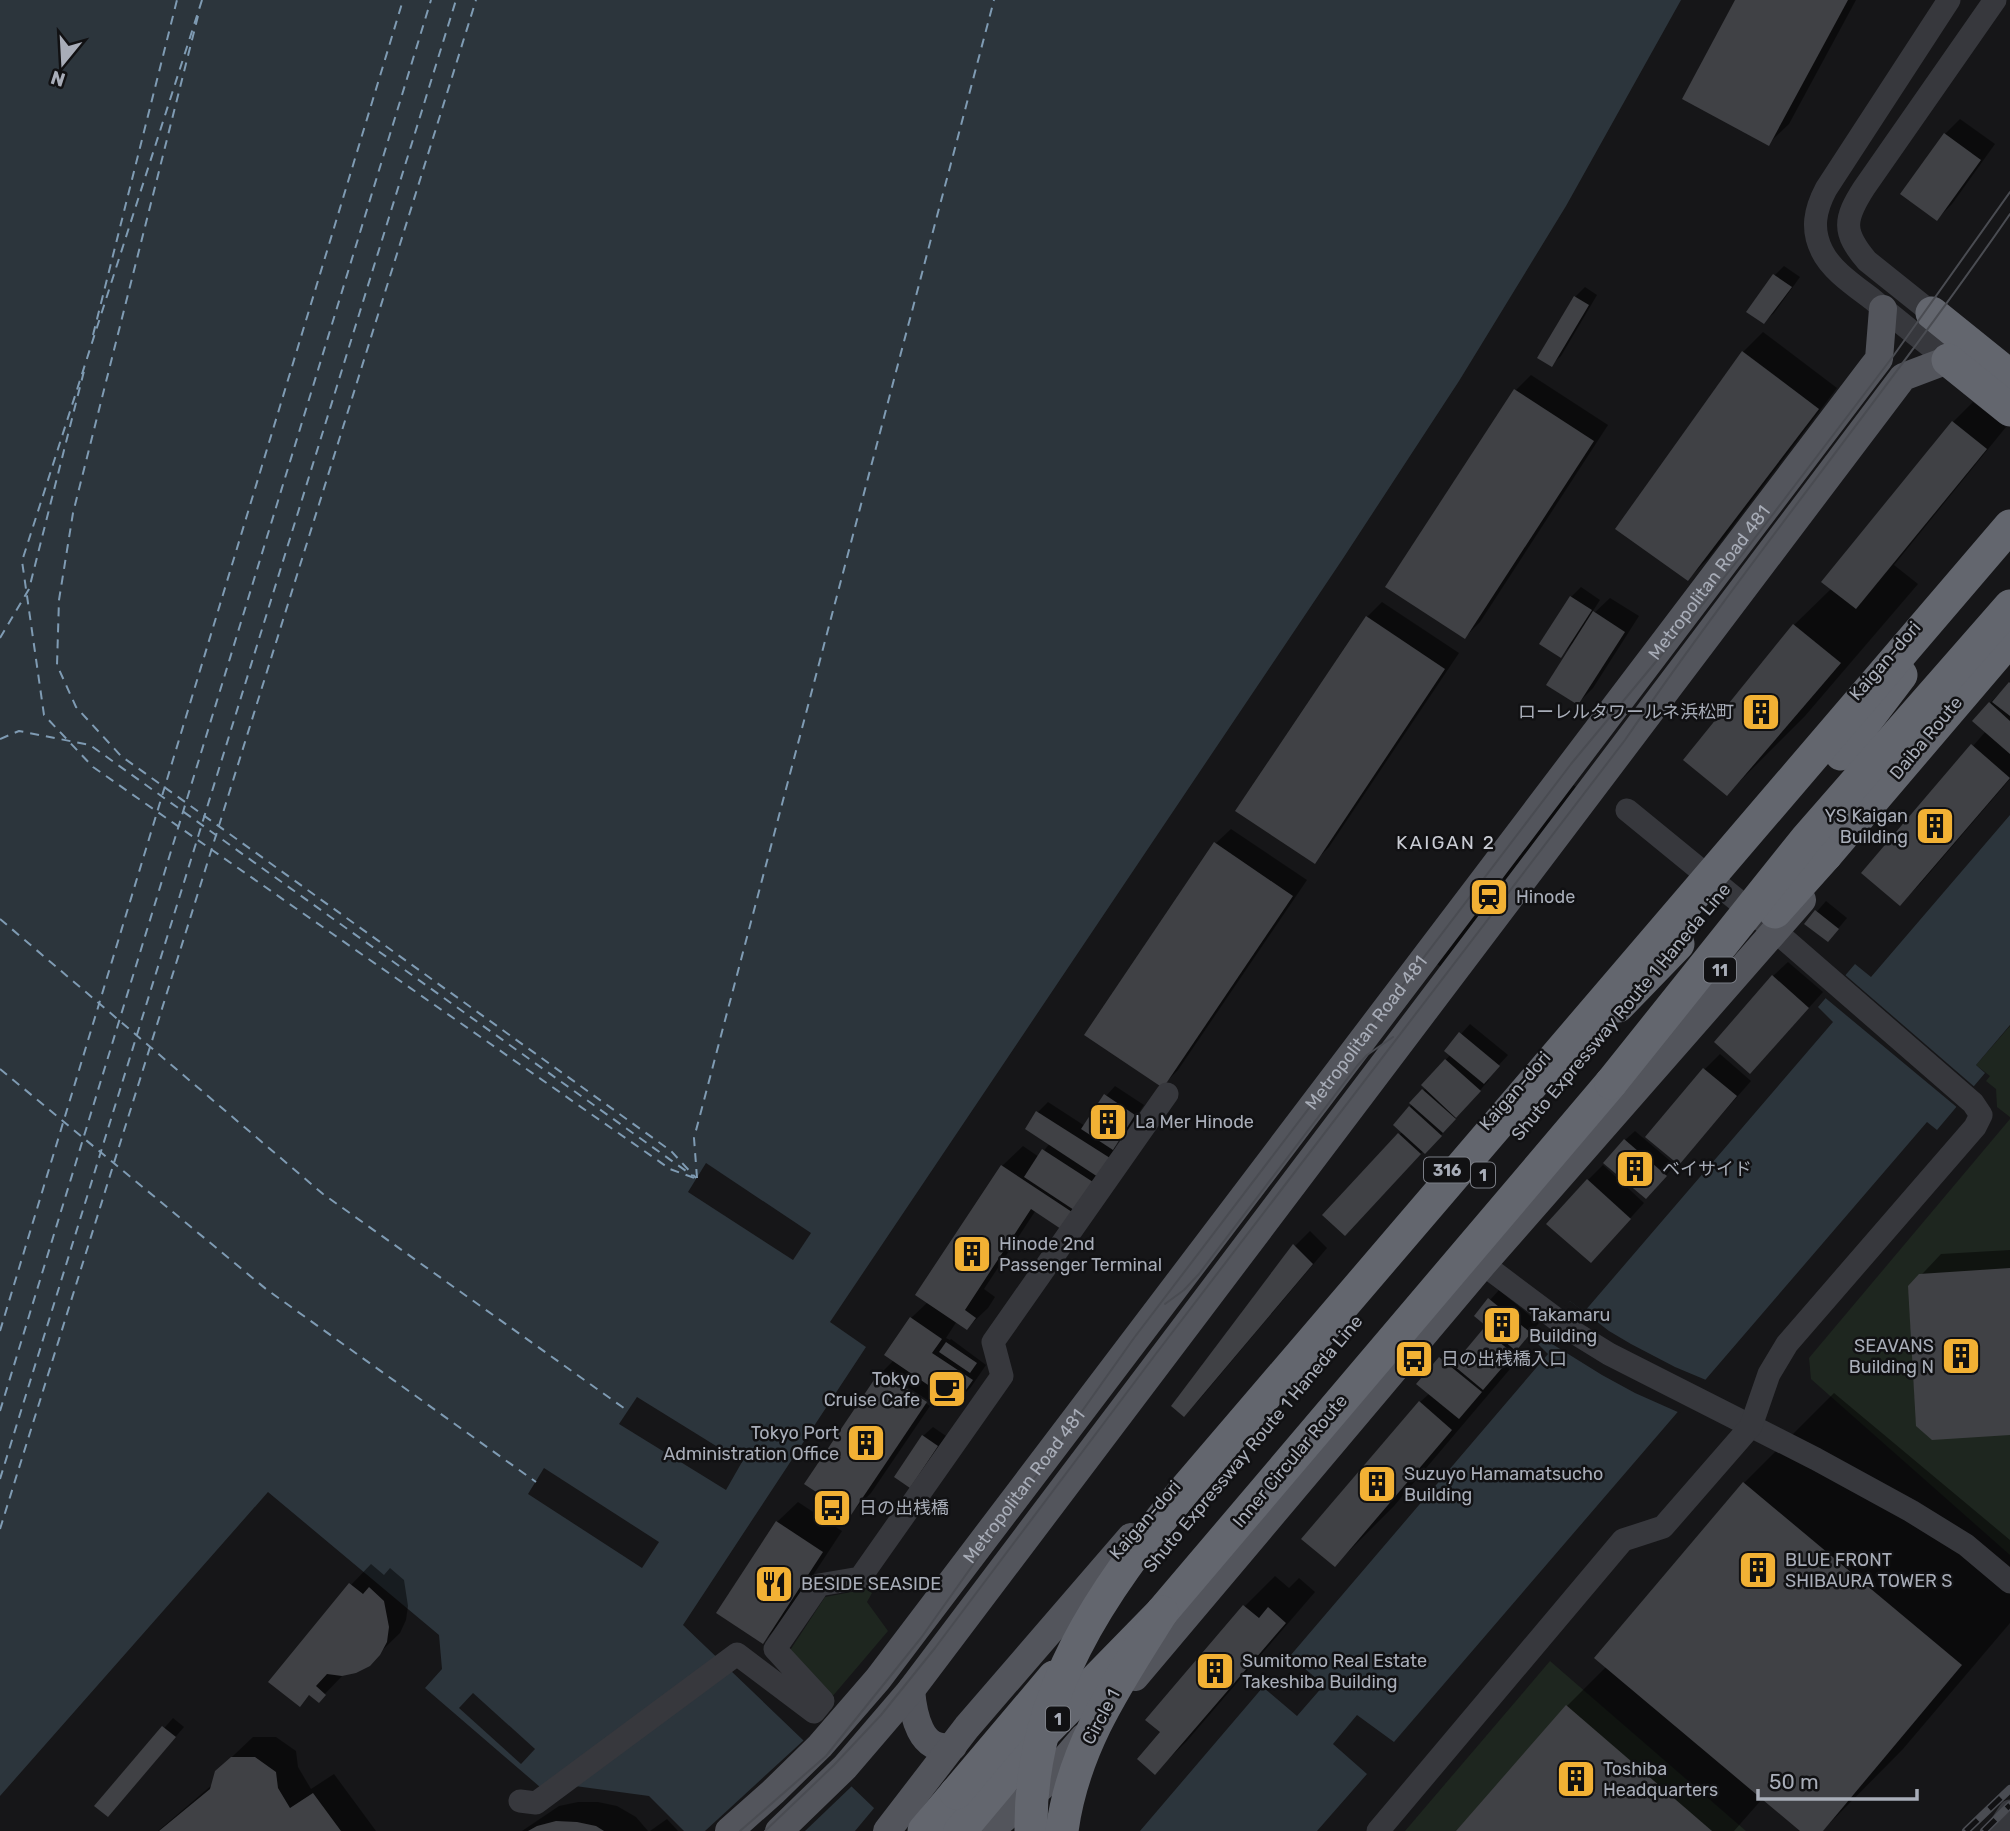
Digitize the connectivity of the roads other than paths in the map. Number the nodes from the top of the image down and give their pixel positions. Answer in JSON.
{"nodes":[{"id":1,"x":1949,"y":0,"type":"edge"},
{"id":2,"x":1989,"y":10,"type":"edge"},
{"id":3,"x":1883,"y":309,"type":"junction"},
{"id":4,"x":1932,"y":313,"type":"joint"},
{"id":5,"x":1948,"y":360,"type":"junction"},
{"id":6,"x":2010,"y":376,"type":"edge"},
{"id":7,"x":2010,"y":410,"type":"edge"},
{"id":8,"x":2010,"y":516,"type":"edge"},
{"id":9,"x":2010,"y":526,"type":"edge"},
{"id":10,"x":2010,"y":532,"type":"edge"},
{"id":11,"x":2010,"y":558,"type":"edge"},
{"id":12,"x":2010,"y":606,"type":"edge"},
{"id":13,"x":2010,"y":639,"type":"edge"},
{"id":14,"x":2010,"y":656,"type":"edge"},
{"id":15,"x":1841,"y":754,"type":"junction"},
{"id":16,"x":1627,"y":810,"type":"dead end"},
{"id":17,"x":1703,"y":873,"type":"junction"},
{"id":18,"x":1775,"y":931,"type":"junction"},
{"id":19,"x":1678,"y":944,"type":"junction"},
{"id":20,"x":1611,"y":1083,"type":"junction"},
{"id":21,"x":1167,"y":1094,"type":"dead end"},
{"id":22,"x":1455,"y":1173,"type":"junction"},
{"id":23,"x":1483,"y":1264,"type":"junction"},
{"id":24,"x":1751,"y":1426,"type":"junction"},
{"id":25,"x":2010,"y":1582,"type":"edge"},
{"id":26,"x":1162,"y":1612,"type":"junction"},
{"id":27,"x":911,"y":1689,"type":"junction"},
{"id":28,"x":953,"y":1746,"type":"junction"},
{"id":29,"x":520,"y":1801,"type":"dead end"},
{"id":30,"x":2010,"y":1811,"type":"edge"},
{"id":31,"x":888,"y":1830,"type":"edge"},
{"id":32,"x":729,"y":1831,"type":"edge"},
{"id":33,"x":779,"y":1831,"type":"edge"},
{"id":34,"x":924,"y":1831,"type":"edge"},
{"id":35,"x":960,"y":1831,"type":"edge"},
{"id":36,"x":989,"y":1831,"type":"edge"},
{"id":37,"x":1031,"y":1831,"type":"edge"},
{"id":38,"x":1062,"y":1831,"type":"edge"},
{"id":39,"x":1378,"y":1831,"type":"edge"},
{"id":40,"x":1997,"y":1831,"type":"edge"}],
"edges":[{"from":1,"to":3,"type":"street"},
{"from":2,"to":4,"type":"street"},
{"from":3,"to":5,"type":"street"},
{"from":3,"to":32,"type":"main road","name":"Metropolitan Road 481"},
{"from":4,"to":6,"type":"highway"},
{"from":5,"to":7,"type":"highway"},
{"from":5,"to":27,"type":"main road","name":"Metropolitan Road 481"},
{"from":8,"to":17,"type":"main road","name":"Kaigan-dori","number":"316"},
{"from":9,"to":22,"type":"highway","bridge":true},
{"from":10,"to":15,"type":"highway","bridge":true},
{"from":11,"to":15,"type":"highway","name":"Shuto Expressway Route 1 Haneda Line","number":"1"},
{"from":12,"to":20,"type":"highway","name":"Shuto Expressway Route 1 Haneda Line","number":"1","bridge":true},
{"from":13,"to":20,"type":"highway","name":"Daiba Route","number":"11","bridge":true},
{"from":14,"to":18,"type":"main road"},
{"from":15,"to":19,"type":"highway","name":"Shuto Expressway Route 1 Haneda Line","number":"1"},
{"from":16,"to":17,"type":"street"},
{"from":17,"to":18,"type":"street"},
{"from":17,"to":28,"type":"main road","name":"Kaigan-dori","number":"316"},
{"from":18,"to":23,"type":"main road"},
{"from":18,"to":24,"type":"street"},
{"from":19,"to":22,"type":"highway","bridge":true},
{"from":19,"to":34,"type":"highway","name":"Shuto Expressway Route 1 Haneda Line","number":"1","bridge":true},
{"from":20,"to":26,"type":"highway","name":"Inner Circular Route","number":"1"},
{"from":21,"to":29,"type":"street"},
{"from":22,"to":37,"type":"highway","name":"Shuto Expressway Route 1 Haneda Line","bridge":true},
{"from":23,"to":24,"type":"street"},
{"from":23,"to":36,"type":"main road"},
{"from":24,"to":25,"type":"street"},
{"from":24,"to":39,"type":"street"},
{"from":26,"to":35,"type":"highway","name":"Inner Circular Route","number":"1","bridge":true},
{"from":26,"to":38,"type":"highway","name":"Circle 1","bridge":true},
{"from":27,"to":28,"type":"main road"},
{"from":27,"to":33,"type":"main road","name":"Metropolitan Road 481"},
{"from":28,"to":31,"type":"main road","name":"Kaigan-dori","number":"316"},
{"from":30,"to":40,"type":"street"}]}
